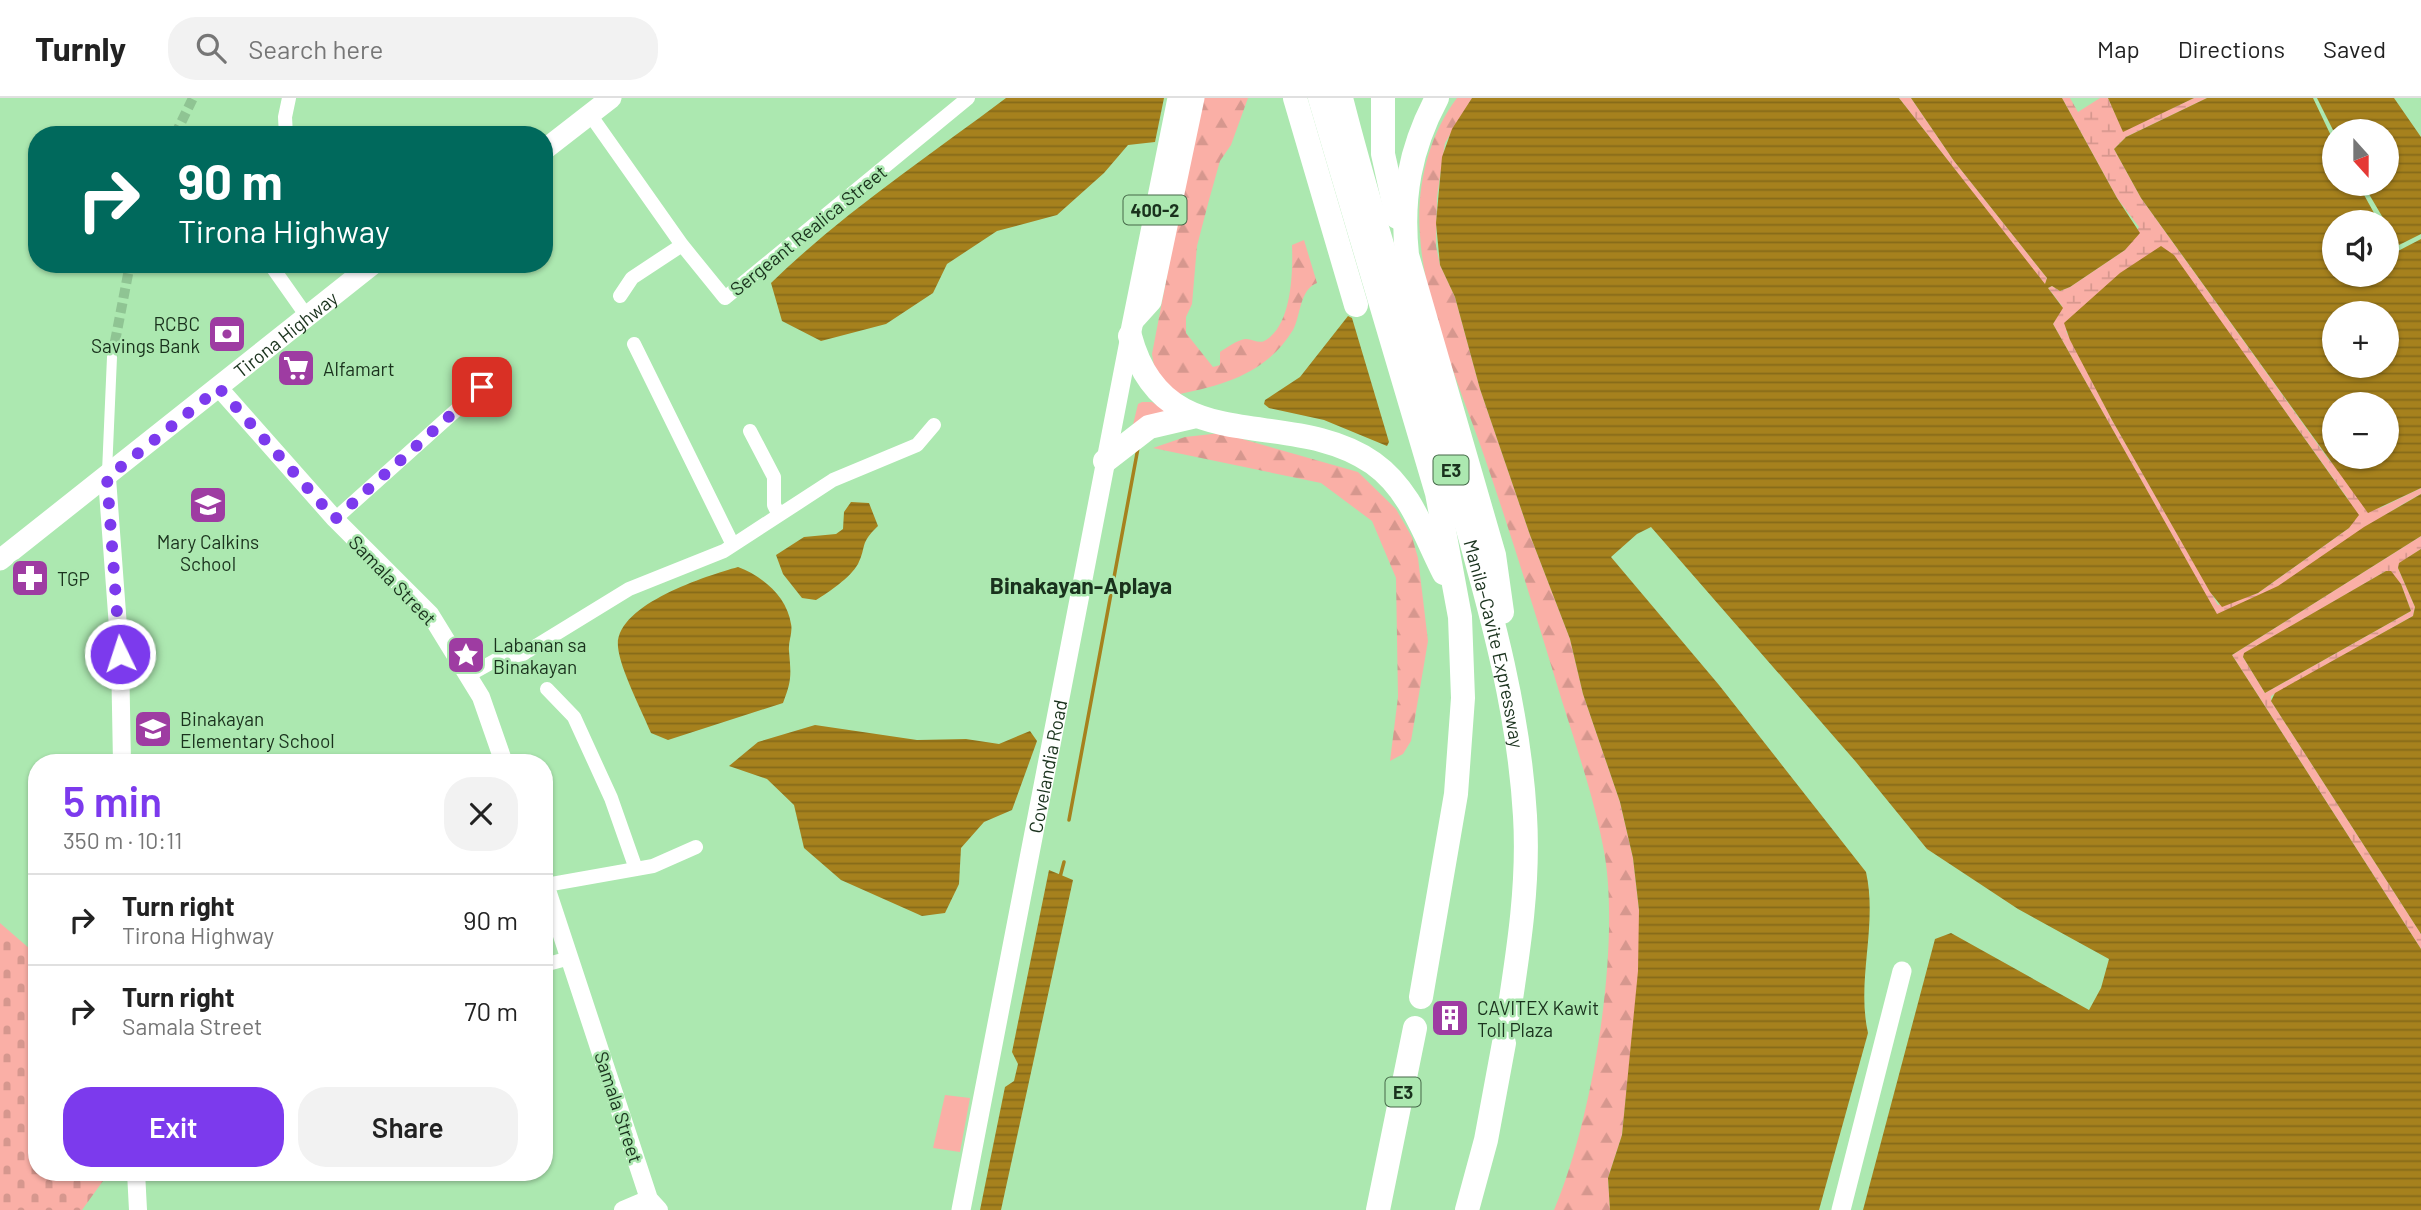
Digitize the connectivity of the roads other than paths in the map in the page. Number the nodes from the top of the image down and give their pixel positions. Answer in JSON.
{"nodes":[{"id":1,"x":289,"y":98,"type":"edge"},
{"id":2,"x":968,"y":98,"type":"edge"},
{"id":3,"x":1178,"y":98,"type":"edge"},
{"id":4,"x":1195,"y":98,"type":"edge"},
{"id":5,"x":1294,"y":98,"type":"edge"},
{"id":6,"x":1320,"y":98,"type":"edge"},
{"id":7,"x":1341,"y":98,"type":"edge"},
{"id":8,"x":1383,"y":98,"type":"edge"},
{"id":9,"x":1437,"y":98,"type":"edge"},
{"id":10,"x":595,"y":106,"type":"edge"},
{"id":11,"x":286,"y":126,"type":"edge"},
{"id":12,"x":553,"y":142,"type":"edge"},
{"id":13,"x":682,"y":245,"type":"junction"},
{"id":14,"x":1407,"y":255,"type":"junction"},
{"id":15,"x":276,"y":273,"type":"edge"},
{"id":16,"x":361,"y":273,"type":"edge"},
{"id":17,"x":1376,"y":294,"type":"junction"},
{"id":18,"x":620,"y":296,"type":"dead end"},
{"id":19,"x":306,"y":315,"type":"junction"},
{"id":20,"x":1132,"y":329,"type":"junction"},
{"id":21,"x":634,"y":344,"type":"dead end"},
{"id":22,"x":111,"y":357,"type":"tunnel mouth"},
{"id":23,"x":482,"y":387,"type":"dead end"},
{"id":24,"x":219,"y":388,"type":"junction"},
{"id":25,"x":1196,"y":416,"type":"junction"},
{"id":26,"x":933,"y":425,"type":"dead end"},
{"id":27,"x":750,"y":430,"type":"dead end"},
{"id":28,"x":1105,"y":461,"type":"junction"},
{"id":29,"x":107,"y":478,"type":"junction"},
{"id":30,"x":779,"y":515,"type":"junction"},
{"id":31,"x":335,"y":519,"type":"junction"},
{"id":32,"x":733,"y":545,"type":"junction"},
{"id":33,"x":0,"y":560,"type":"edge"},
{"id":34,"x":1458,"y":600,"type":"junction"},
{"id":35,"x":1502,"y":655,"type":"junction"},
{"id":36,"x":469,"y":675,"type":"junction"},
{"id":37,"x":547,"y":689,"type":"dead end"},
{"id":38,"x":122,"y":754,"type":"edge"},
{"id":39,"x":501,"y":754,"type":"edge"},
{"id":40,"x":696,"y":847,"type":"dead end"},
{"id":41,"x":636,"y":869,"type":"junction"},
{"id":42,"x":553,"y":882,"type":"edge"},
{"id":43,"x":553,"y":907,"type":"edge"},
{"id":44,"x":570,"y":958,"type":"junction"},
{"id":45,"x":553,"y":963,"type":"edge"},
{"id":46,"x":1902,"y":971,"type":"dead end"},
{"id":47,"x":1421,"y":997,"type":"dead end"},
{"id":48,"x":1509,"y":1012,"type":"dead end"},
{"id":49,"x":1415,"y":1028,"type":"dead end"},
{"id":50,"x":1504,"y":1042,"type":"dead end"},
{"id":51,"x":136,"y":1181,"type":"edge"},
{"id":52,"x":655,"y":1206,"type":"edge"},
{"id":53,"x":138,"y":1210,"type":"edge"},
{"id":54,"x":623,"y":1210,"type":"edge"},
{"id":55,"x":961,"y":1210,"type":"edge"},
{"id":56,"x":1378,"y":1210,"type":"edge"},
{"id":57,"x":1467,"y":1210,"type":"edge"},
{"id":58,"x":1841,"y":1210,"type":"edge"}],
"edges":[{"from":1,"to":11,"type":"street"},
{"from":2,"to":13,"type":"street","name":"Sergeant Realica Street"},
{"from":3,"to":20,"type":"main road","name":"Covelandia Road","number":"400-2"},
{"from":4,"to":20,"type":"main road","name":"Covelandia Road","number":"400-2"},
{"from":5,"to":17,"type":"highway"},
{"from":6,"to":17,"type":"highway","number":"E3"},
{"from":7,"to":17,"type":"highway","number":"E3"},
{"from":8,"to":14,"type":"highway"},
{"from":9,"to":14,"type":"highway"},
{"from":10,"to":12,"type":"main road"},
{"from":10,"to":13,"type":"street","name":"Sergeant Realica Street"},
{"from":13,"to":18,"type":"street"},
{"from":14,"to":35,"type":"highway"},
{"from":15,"to":19,"type":"street"},
{"from":16,"to":19,"type":"main road","name":"Tirona Highway"},
{"from":17,"to":34,"type":"highway","name":"Manila–Cavite Expressway","number":"E3"},
{"from":17,"to":35,"type":"highway","name":"Manila–Cavite Expressway","number":"E3"},
{"from":19,"to":24,"type":"main road","name":"Tirona Highway"},
{"from":20,"to":25,"type":"highway"},
{"from":20,"to":28,"type":"main road","name":"Covelandia Road","number":"400-2"},
{"from":21,"to":32,"type":"street"},
{"from":22,"to":29,"type":"street"},
{"from":23,"to":31,"type":"street"},
{"from":24,"to":29,"type":"main road","name":"Tirona Highway"},
{"from":24,"to":31,"type":"street","name":"Samala Street"},
{"from":25,"to":28,"type":"highway"},
{"from":25,"to":34,"type":"highway"},
{"from":26,"to":30,"type":"street"},
{"from":27,"to":30,"type":"street"},
{"from":28,"to":55,"type":"main road","name":"Covelandia Road","number":"400-2"},
{"from":29,"to":33,"type":"main road","name":"Tirona Highway"},
{"from":29,"to":38,"type":"street"},
{"from":30,"to":32,"type":"street"},
{"from":31,"to":36,"type":"street","name":"Samala Street"},
{"from":32,"to":36,"type":"street"},
{"from":34,"to":47,"type":"highway","name":"Manila–Cavite Expressway","number":"E3"},
{"from":35,"to":48,"type":"highway","name":"Manila–Cavite Expressway","number":"E3"},
{"from":36,"to":39,"type":"street","name":"Samala Street"},
{"from":37,"to":41,"type":"street"},
{"from":40,"to":41,"type":"street"},
{"from":41,"to":42,"type":"street"},
{"from":43,"to":44,"type":"street","name":"Samala Street"},
{"from":44,"to":45,"type":"street"},
{"from":44,"to":52,"type":"street","name":"Samala Street"},
{"from":46,"to":58,"type":"main road"},
{"from":49,"to":56,"type":"highway","number":"E3"},
{"from":50,"to":57,"type":"highway"},
{"from":51,"to":53,"type":"street"},
{"from":52,"to":54,"type":"street"}]}
